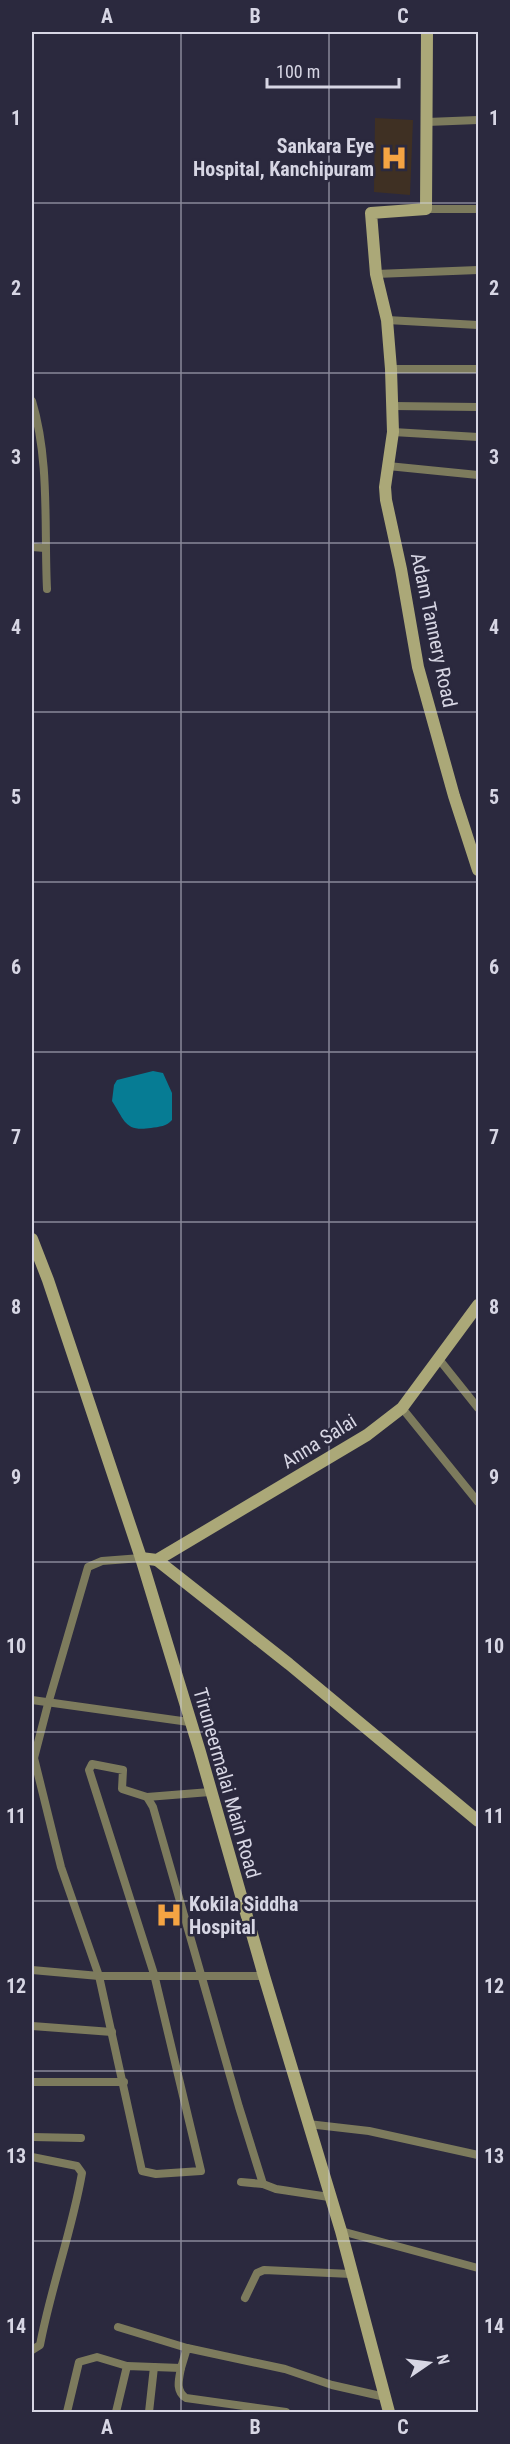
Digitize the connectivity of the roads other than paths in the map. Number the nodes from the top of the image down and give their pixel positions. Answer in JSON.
{"nodes":[{"id":1,"x":427,"y":32,"type":"edge"},
{"id":2,"x":478,"y":120,"type":"edge"},
{"id":3,"x":426,"y":122,"type":"junction"},
{"id":4,"x":426,"y":209,"type":"junction"},
{"id":5,"x":478,"y":209,"type":"edge"},
{"id":6,"x":478,"y":270,"type":"edge"},
{"id":7,"x":376,"y":274,"type":"junction"},
{"id":8,"x":387,"y":320,"type":"junction"},
{"id":9,"x":478,"y":325,"type":"edge"},
{"id":10,"x":391,"y":369,"type":"junction"},
{"id":11,"x":478,"y":369,"type":"edge"},
{"id":12,"x":32,"y":401,"type":"edge"},
{"id":13,"x":393,"y":406,"type":"junction"},
{"id":14,"x":478,"y":407,"type":"edge"},
{"id":15,"x":34,"y":421,"type":"edge"},
{"id":16,"x":393,"y":432,"type":"junction"},
{"id":17,"x":478,"y":437,"type":"edge"},
{"id":18,"x":388,"y":466,"type":"junction"},
{"id":19,"x":478,"y":475,"type":"edge"},
{"id":20,"x":32,"y":547,"type":"edge"},
{"id":21,"x":45,"y":548,"type":"junction"},
{"id":22,"x":47,"y":589,"type":"dead end"},
{"id":23,"x":478,"y":870,"type":"edge"},
{"id":24,"x":32,"y":1239,"type":"edge"},
{"id":25,"x":478,"y":1305,"type":"edge"},
{"id":26,"x":438,"y":1358,"type":"junction"},
{"id":27,"x":402,"y":1408,"type":"junction"},
{"id":28,"x":478,"y":1408,"type":"edge"},
{"id":29,"x":478,"y":1502,"type":"edge"},
{"id":30,"x":141,"y":1558,"type":"junction"},
{"id":31,"x":157,"y":1560,"type":"junction"},
{"id":32,"x":32,"y":1700,"type":"edge"},
{"id":33,"x":48,"y":1704,"type":"junction"},
{"id":34,"x":189,"y":1722,"type":"junction"},
{"id":35,"x":33,"y":1758,"type":"edge"},
{"id":36,"x":210,"y":1792,"type":"junction"},
{"id":37,"x":147,"y":1797,"type":"junction"},
{"id":38,"x":478,"y":1821,"type":"edge"},
{"id":39,"x":32,"y":1970,"type":"edge"},
{"id":40,"x":154,"y":1974,"type":"junction"},
{"id":41,"x":201,"y":1975,"type":"junction"},
{"id":42,"x":99,"y":1976,"type":"junction"},
{"id":43,"x":264,"y":1976,"type":"junction"},
{"id":44,"x":32,"y":2026,"type":"edge"},
{"id":45,"x":112,"y":2032,"type":"junction"},
{"id":46,"x":32,"y":2082,"type":"edge"},
{"id":47,"x":123,"y":2082,"type":"junction"},
{"id":48,"x":308,"y":2124,"type":"junction"},
{"id":49,"x":32,"y":2137,"type":"edge"},
{"id":50,"x":81,"y":2138,"type":"dead end"},
{"id":51,"x":478,"y":2155,"type":"edge"},
{"id":52,"x":32,"y":2157,"type":"edge"},
{"id":53,"x":241,"y":2182,"type":"dead end"},
{"id":54,"x":263,"y":2184,"type":"junction"},
{"id":55,"x":329,"y":2197,"type":"junction"},
{"id":56,"x":341,"y":2231,"type":"junction"},
{"id":57,"x":478,"y":2268,"type":"edge"},
{"id":58,"x":351,"y":2274,"type":"junction"},
{"id":59,"x":245,"y":2298,"type":"dead end"},
{"id":60,"x":118,"y":2327,"type":"dead end"},
{"id":61,"x":187,"y":2348,"type":"junction"},
{"id":62,"x":32,"y":2350,"type":"edge"},
{"id":63,"x":127,"y":2366,"type":"junction"},
{"id":64,"x":154,"y":2367,"type":"junction"},
{"id":65,"x":181,"y":2368,"type":"junction"},
{"id":66,"x":385,"y":2397,"type":"junction"},
{"id":67,"x":68,"y":2412,"type":"edge"},
{"id":68,"x":116,"y":2412,"type":"edge"},
{"id":69,"x":149,"y":2412,"type":"edge"},
{"id":70,"x":285,"y":2412,"type":"edge"},
{"id":71,"x":389,"y":2412,"type":"edge"}],
"edges":[{"from":1,"to":3,"type":"street"},
{"from":2,"to":3,"type":"street"},
{"from":3,"to":4,"type":"street"},
{"from":4,"to":5,"type":"street"},
{"from":4,"to":7,"type":"street","name":"Adam Tannery Road"},
{"from":6,"to":7,"type":"street"},
{"from":7,"to":8,"type":"street","name":"Adam Tannery Road"},
{"from":8,"to":9,"type":"street"},
{"from":8,"to":10,"type":"street","name":"Adam Tannery Road"},
{"from":10,"to":11,"type":"street"},
{"from":10,"to":13,"type":"street","name":"Adam Tannery Road"},
{"from":12,"to":15,"type":"street"},
{"from":13,"to":14,"type":"street"},
{"from":13,"to":16,"type":"street","name":"Adam Tannery Road"},
{"from":15,"to":21,"type":"street"},
{"from":16,"to":17,"type":"street"},
{"from":16,"to":18,"type":"street","name":"Adam Tannery Road"},
{"from":18,"to":19,"type":"street"},
{"from":18,"to":23,"type":"street","name":"Adam Tannery Road"},
{"from":20,"to":21,"type":"street"},
{"from":21,"to":22,"type":"street"},
{"from":24,"to":30,"type":"street","name":"Tiruneermalai Main Road"},
{"from":25,"to":26,"type":"street","name":"Anna Salai"},
{"from":26,"to":27,"type":"street","name":"Anna Salai"},
{"from":26,"to":28,"type":"street"},
{"from":27,"to":29,"type":"street"},
{"from":27,"to":31,"type":"street","name":"Anna Salai"},
{"from":30,"to":31,"type":"street"},
{"from":30,"to":33,"type":"street"},
{"from":30,"to":34,"type":"street","name":"Tiruneermalai Main Road"},
{"from":31,"to":38,"type":"street"},
{"from":32,"to":33,"type":"street"},
{"from":33,"to":34,"type":"street"},
{"from":33,"to":35,"type":"street"},
{"from":34,"to":36,"type":"street","name":"Tiruneermalai Main Road"},
{"from":35,"to":42,"type":"street"},
{"from":36,"to":37,"type":"street"},
{"from":36,"to":43,"type":"street","name":"Tiruneermalai Main Road"},
{"from":37,"to":40,"type":"street"},
{"from":37,"to":41,"type":"street"},
{"from":39,"to":42,"type":"street"},
{"from":40,"to":41,"type":"street"},
{"from":40,"to":42,"type":"street"},
{"from":40,"to":47,"type":"street"},
{"from":41,"to":43,"type":"street"},
{"from":41,"to":54,"type":"street"},
{"from":42,"to":45,"type":"street"},
{"from":43,"to":48,"type":"street","name":"Tiruneermalai Main Road"},
{"from":44,"to":45,"type":"street"},
{"from":45,"to":47,"type":"street"},
{"from":46,"to":47,"type":"street"},
{"from":48,"to":51,"type":"street"},
{"from":48,"to":55,"type":"street","name":"Tiruneermalai Main Road"},
{"from":49,"to":50,"type":"street"},
{"from":52,"to":62,"type":"street"},
{"from":53,"to":54,"type":"street"},
{"from":54,"to":55,"type":"street"},
{"from":55,"to":56,"type":"street","name":"Tiruneermalai Main Road"},
{"from":56,"to":57,"type":"street"},
{"from":56,"to":58,"type":"street","name":"Tiruneermalai Main Road"},
{"from":58,"to":59,"type":"street"},
{"from":58,"to":66,"type":"street","name":"Tiruneermalai Main Road"},
{"from":60,"to":61,"type":"street"},
{"from":61,"to":65,"type":"street"},
{"from":61,"to":66,"type":"street"},
{"from":63,"to":64,"type":"street"},
{"from":63,"to":67,"type":"street"},
{"from":63,"to":68,"type":"street"},
{"from":64,"to":65,"type":"street"},
{"from":64,"to":69,"type":"street"},
{"from":65,"to":70,"type":"street"},
{"from":66,"to":71,"type":"street","name":"Tiruneermalai Main Road"}]}
